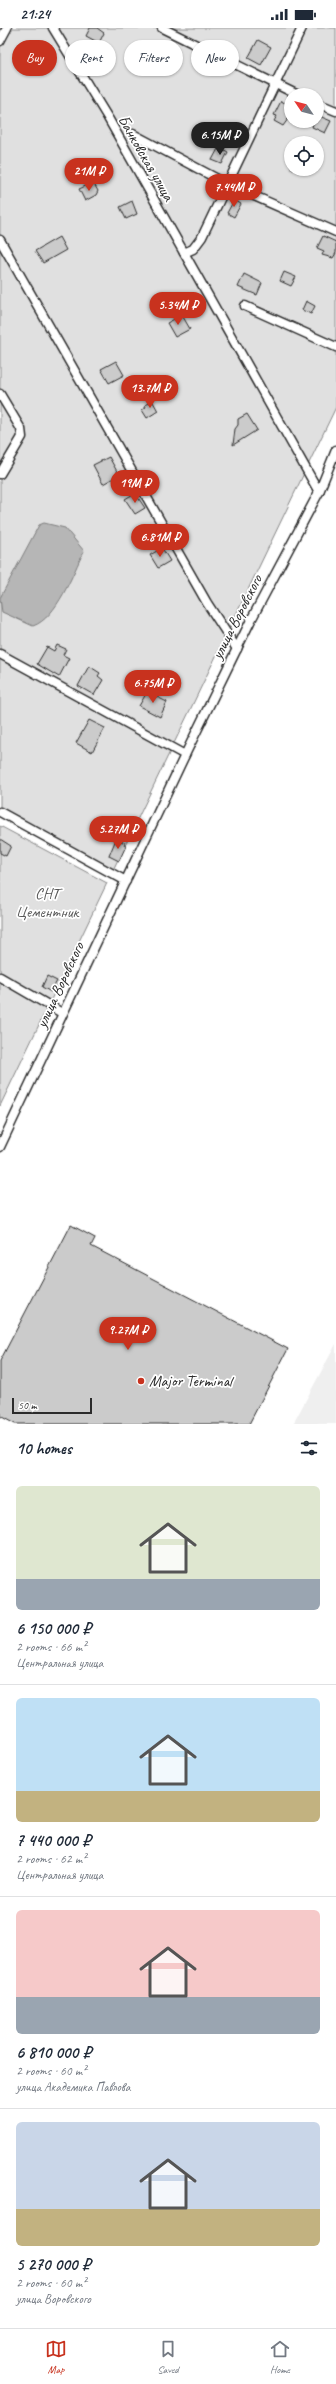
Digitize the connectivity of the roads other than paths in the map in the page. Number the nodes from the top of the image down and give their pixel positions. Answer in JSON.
{"nodes":[{"id":1,"x":7,"y":28,"type":"edge"},
{"id":2,"x":53,"y":28,"type":"edge"},
{"id":3,"x":162,"y":28,"type":"edge"},
{"id":4,"x":302,"y":28,"type":"edge"},
{"id":5,"x":0,"y":41,"type":"edge"},
{"id":6,"x":276,"y":85,"type":"junction"},
{"id":7,"x":284,"y":89,"type":"edge"},
{"id":8,"x":324,"y":106,"type":"edge"},
{"id":9,"x":336,"y":112,"type":"edge"},
{"id":10,"x":133,"y":134,"type":"dead end"},
{"id":11,"x":227,"y":184,"type":"junction"},
{"id":12,"x":336,"y":232,"type":"edge"},
{"id":13,"x":0,"y":240,"type":"edge"},
{"id":14,"x":184,"y":253,"type":"junction"},
{"id":15,"x":245,"y":306,"type":"dead end"},
{"id":16,"x":336,"y":346,"type":"edge"},
{"id":17,"x":0,"y":394,"type":"edge"},
{"id":18,"x":336,"y":450,"type":"edge"},
{"id":19,"x":0,"y":474,"type":"edge"},
{"id":20,"x":318,"y":492,"type":"junction"},
{"id":21,"x":237,"y":649,"type":"junction"},
{"id":22,"x":0,"y":654,"type":"edge"},
{"id":23,"x":185,"y":755,"type":"junction"},
{"id":24,"x":0,"y":812,"type":"edge"},
{"id":25,"x":126,"y":881,"type":"junction"},
{"id":26,"x":0,"y":977,"type":"edge"},
{"id":27,"x":62,"y":1013,"type":"junction"},
{"id":28,"x":0,"y":1126,"type":"edge"},
{"id":29,"x":8,"y":1131,"type":"junction"},
{"id":30,"x":0,"y":1147,"type":"edge"}],
"edges":[{"from":1,"to":5,"type":"street"},
{"from":2,"to":14,"type":"street","name":"Банковская улица"},
{"from":3,"to":6,"type":"street"},
{"from":4,"to":6,"type":"street"},
{"from":6,"to":7,"type":"street"},
{"from":6,"to":11,"type":"street"},
{"from":8,"to":9,"type":"street"},
{"from":10,"to":11,"type":"street"},
{"from":11,"to":12,"type":"street"},
{"from":11,"to":14,"type":"street"},
{"from":13,"to":21,"type":"street"},
{"from":14,"to":20,"type":"street","name":"Банковская улица"},
{"from":15,"to":16,"type":"street"},
{"from":17,"to":19,"type":"street"},
{"from":18,"to":20,"type":"street","name":"улица Воровского"},
{"from":20,"to":21,"type":"street","name":"улица Воровского"},
{"from":21,"to":23,"type":"street","name":"улица Воровского"},
{"from":22,"to":23,"type":"street"},
{"from":23,"to":25,"type":"street","name":"улица Воровского"},
{"from":24,"to":25,"type":"street"},
{"from":25,"to":27,"type":"street","name":"улица Воровского"},
{"from":26,"to":27,"type":"street"},
{"from":27,"to":29,"type":"street","name":"улица Воровского"},
{"from":28,"to":29,"type":"street"},
{"from":29,"to":30,"type":"street","name":"улица Воровского"}]}
